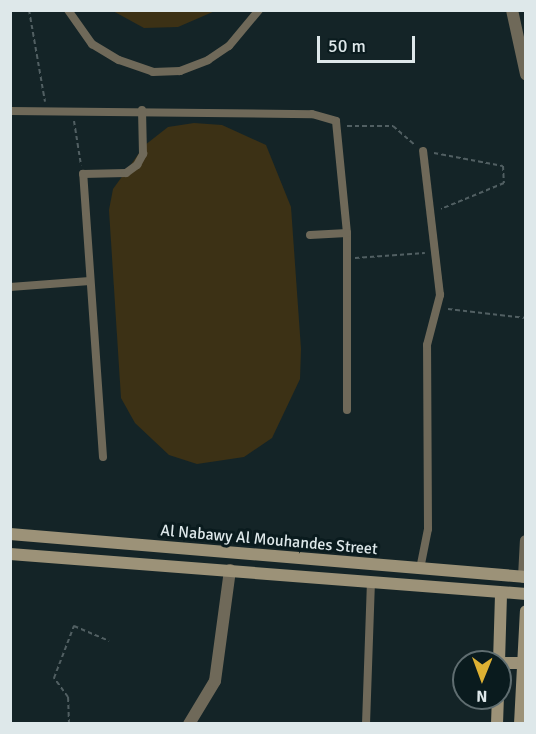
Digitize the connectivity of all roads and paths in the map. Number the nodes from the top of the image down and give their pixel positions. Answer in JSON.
{"nodes":[{"id":1,"x":29,"y":10,"type":"edge"},
{"id":2,"x":68,"y":10,"type":"edge"},
{"id":3,"x":259,"y":10,"type":"edge"},
{"id":4,"x":512,"y":10,"type":"edge"},
{"id":5,"x":525,"y":74,"type":"edge"},
{"id":6,"x":142,"y":110,"type":"junction"},
{"id":7,"x":10,"y":111,"type":"edge"},
{"id":8,"x":47,"y":111,"type":"junction"},
{"id":9,"x":74,"y":111,"type":"junction"},
{"id":10,"x":339,"y":126,"type":"junction"},
{"id":11,"x":423,"y":151,"type":"junction"},
{"id":12,"x":83,"y":174,"type":"junction"},
{"id":13,"x":427,"y":215,"type":"junction"},
{"id":14,"x":347,"y":233,"type":"junction"},
{"id":15,"x":310,"y":236,"type":"dead end"},
{"id":16,"x":436,"y":252,"type":"junction"},
{"id":17,"x":347,"y":258,"type":"junction"},
{"id":18,"x":90,"y":281,"type":"junction"},
{"id":19,"x":10,"y":286,"type":"edge"},
{"id":20,"x":438,"y":308,"type":"junction"},
{"id":21,"x":525,"y":318,"type":"edge"},
{"id":22,"x":347,"y":410,"type":"dead end"},
{"id":23,"x":104,"y":457,"type":"dead end"},
{"id":24,"x":10,"y":534,"type":"edge"},
{"id":25,"x":525,"y":541,"type":"edge"},
{"id":26,"x":10,"y":554,"type":"edge"},
{"id":27,"x":420,"y":569,"type":"junction"},
{"id":28,"x":230,"y":570,"type":"junction"},
{"id":29,"x":525,"y":577,"type":"edge"},
{"id":30,"x":371,"y":583,"type":"junction"},
{"id":31,"x":418,"y":587,"type":"junction"},
{"id":32,"x":501,"y":593,"type":"junction"},
{"id":33,"x":525,"y":594,"type":"edge"},
{"id":34,"x":525,"y":611,"type":"edge"},
{"id":35,"x":109,"y":641,"type":"dead end"},
{"id":36,"x":500,"y":650,"type":"edge"},
{"id":37,"x":512,"y":663,"type":"edge"},
{"id":38,"x":522,"y":663,"type":"junction"},
{"id":39,"x":69,"y":723,"type":"edge"},
{"id":40,"x":189,"y":723,"type":"edge"},
{"id":41,"x":366,"y":723,"type":"edge"},
{"id":42,"x":520,"y":723,"type":"edge"}],
"edges":[{"from":1,"to":8,"type":"path"},
{"from":2,"to":3,"type":"lane"},
{"from":4,"to":5,"type":"street"},
{"from":6,"to":9,"type":"lane"},
{"from":6,"to":10,"type":"lane"},
{"from":6,"to":12,"type":"lane"},
{"from":7,"to":8,"type":"lane"},
{"from":8,"to":9,"type":"lane"},
{"from":9,"to":12,"type":"path"},
{"from":10,"to":11,"type":"path"},
{"from":10,"to":14,"type":"lane"},
{"from":11,"to":13,"type":"lane"},
{"from":11,"to":13,"type":"path"},
{"from":12,"to":18,"type":"lane"},
{"from":13,"to":16,"type":"lane"},
{"from":14,"to":15,"type":"lane"},
{"from":14,"to":17,"type":"lane"},
{"from":16,"to":17,"type":"path"},
{"from":16,"to":20,"type":"lane"},
{"from":17,"to":22,"type":"lane"},
{"from":18,"to":19,"type":"lane"},
{"from":18,"to":23,"type":"lane"},
{"from":20,"to":21,"type":"path"},
{"from":20,"to":27,"type":"lane"},
{"from":24,"to":27,"type":"street","name":"Al Nabawy Al Mouhandes Street"},
{"from":25,"to":29,"type":"street"},
{"from":26,"to":28,"type":"street","name":"Al Nabawy Al Mouhandes Street"},
{"from":27,"to":29,"type":"street","name":"Al Nabawy Al Mouhandes Street"},
{"from":27,"to":31,"type":"street"},
{"from":28,"to":30,"type":"street","name":"Al Nabawy Al Mouhandes Street"},
{"from":28,"to":40,"type":"street"},
{"from":30,"to":31,"type":"street","name":"Al Nabawy Al Mouhandes Street"},
{"from":30,"to":41,"type":"lane"},
{"from":31,"to":32,"type":"street","name":"Al Nabawy Al Mouhandes Street"},
{"from":32,"to":33,"type":"street","name":"Al Nabawy Al Mouhandes Street"},
{"from":32,"to":36,"type":"street"},
{"from":34,"to":38,"type":"street"},
{"from":35,"to":39,"type":"path"},
{"from":37,"to":38,"type":"street"},
{"from":38,"to":42,"type":"street"}]}
